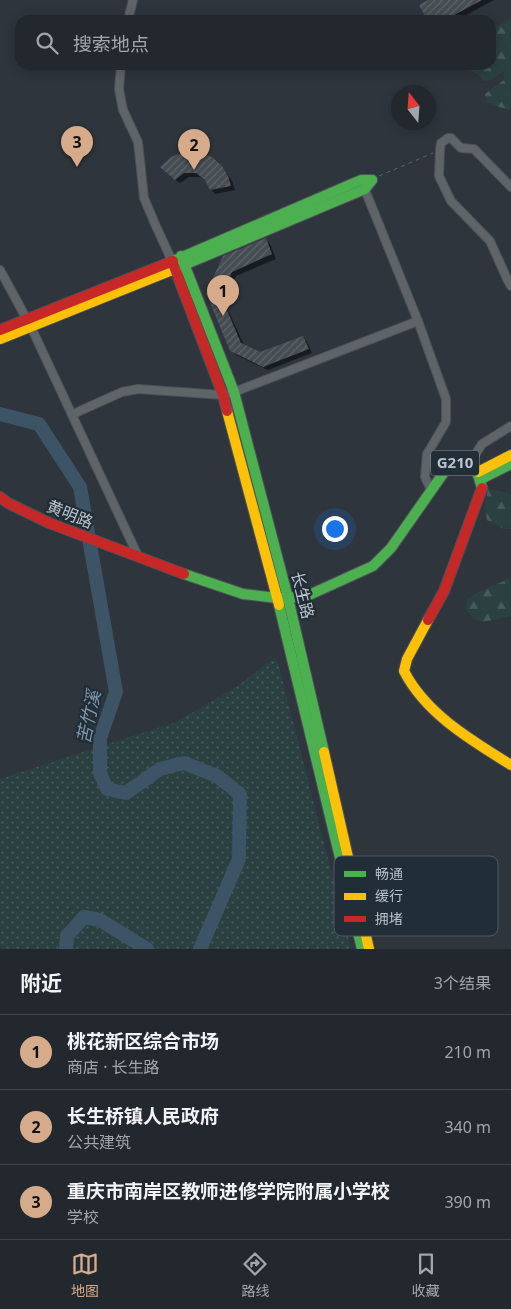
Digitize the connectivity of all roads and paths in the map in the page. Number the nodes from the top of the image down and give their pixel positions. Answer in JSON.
{"nodes":[{"id":1,"x":133,"y":0,"type":"edge"},
{"id":2,"x":129,"y":15,"type":"edge"},
{"id":3,"x":121,"y":70,"type":"edge"},
{"id":4,"x":440,"y":150,"type":"junction"},
{"id":5,"x":366,"y":183,"type":"junction"},
{"id":6,"x":511,"y":187,"type":"edge"},
{"id":7,"x":178,"y":263,"type":"junction"},
{"id":8,"x":1,"y":273,"type":"edge"},
{"id":9,"x":511,"y":286,"type":"edge"},
{"id":10,"x":418,"y":321,"type":"junction"},
{"id":11,"x":29,"y":323,"type":"junction"},
{"id":12,"x":0,"y":330,"type":"edge"},
{"id":13,"x":0,"y":340,"type":"edge"},
{"id":14,"x":228,"y":394,"type":"junction"},
{"id":15,"x":73,"y":414,"type":"junction"},
{"id":16,"x":511,"y":426,"type":"edge"},
{"id":17,"x":511,"y":455,"type":"edge"},
{"id":18,"x":470,"y":463,"type":"junction"},
{"id":19,"x":511,"y":464,"type":"edge"},
{"id":20,"x":479,"y":476,"type":"junction"},
{"id":21,"x":432,"y":490,"type":"junction"},
{"id":22,"x":0,"y":497,"type":"edge"},
{"id":23,"x":135,"y":556,"type":"junction"},
{"id":24,"x":278,"y":598,"type":"junction"},
{"id":25,"x":288,"y":598,"type":"junction"},
{"id":26,"x":511,"y":765,"type":"edge"},
{"id":27,"x":340,"y":856,"type":"edge"},
{"id":28,"x":348,"y":856,"type":"edge"},
{"id":29,"x":359,"y":936,"type":"edge"},
{"id":30,"x":366,"y":936,"type":"edge"},
{"id":31,"x":362,"y":949,"type":"edge"},
{"id":32,"x":369,"y":949,"type":"edge"}],
"edges":[{"from":1,"to":2,"type":"street"},
{"from":3,"to":7,"type":"street"},
{"from":4,"to":5,"type":"path"},
{"from":4,"to":6,"type":"street"},
{"from":4,"to":9,"type":"street"},
{"from":5,"to":7,"type":"main road"},
{"from":5,"to":10,"type":"street"},
{"from":7,"to":11,"type":"main road"},
{"from":7,"to":14,"type":"main road","name":"长生路"},
{"from":8,"to":11,"type":"street"},
{"from":10,"to":14,"type":"street"},
{"from":10,"to":21,"type":"street"},
{"from":11,"to":12,"type":"main road"},
{"from":11,"to":13,"type":"main road"},
{"from":11,"to":15,"type":"street"},
{"from":14,"to":15,"type":"street"},
{"from":14,"to":24,"type":"main road","name":"长生路"},
{"from":14,"to":25,"type":"main road","name":"长生路"},
{"from":15,"to":23,"type":"street"},
{"from":16,"to":18,"type":"street"},
{"from":17,"to":20,"type":"main road"},
{"from":18,"to":20,"type":"main road","number":"G210"},
{"from":18,"to":21,"type":"main road","number":"G210"},
{"from":19,"to":20,"type":"main road"},
{"from":20,"to":26,"type":"main road","number":"G210"},
{"from":21,"to":25,"type":"main road","number":"G210"},
{"from":22,"to":23,"type":"main road","name":"黄明路","number":"G210"},
{"from":23,"to":24,"type":"main road","number":"G210"},
{"from":24,"to":25,"type":"main road","number":"G210"},
{"from":24,"to":27,"type":"main road","name":"长生路"},
{"from":25,"to":28,"type":"main road","name":"长生路"},
{"from":29,"to":31,"type":"main road","name":"长生路"},
{"from":30,"to":32,"type":"main road","name":"长生路"}]}
